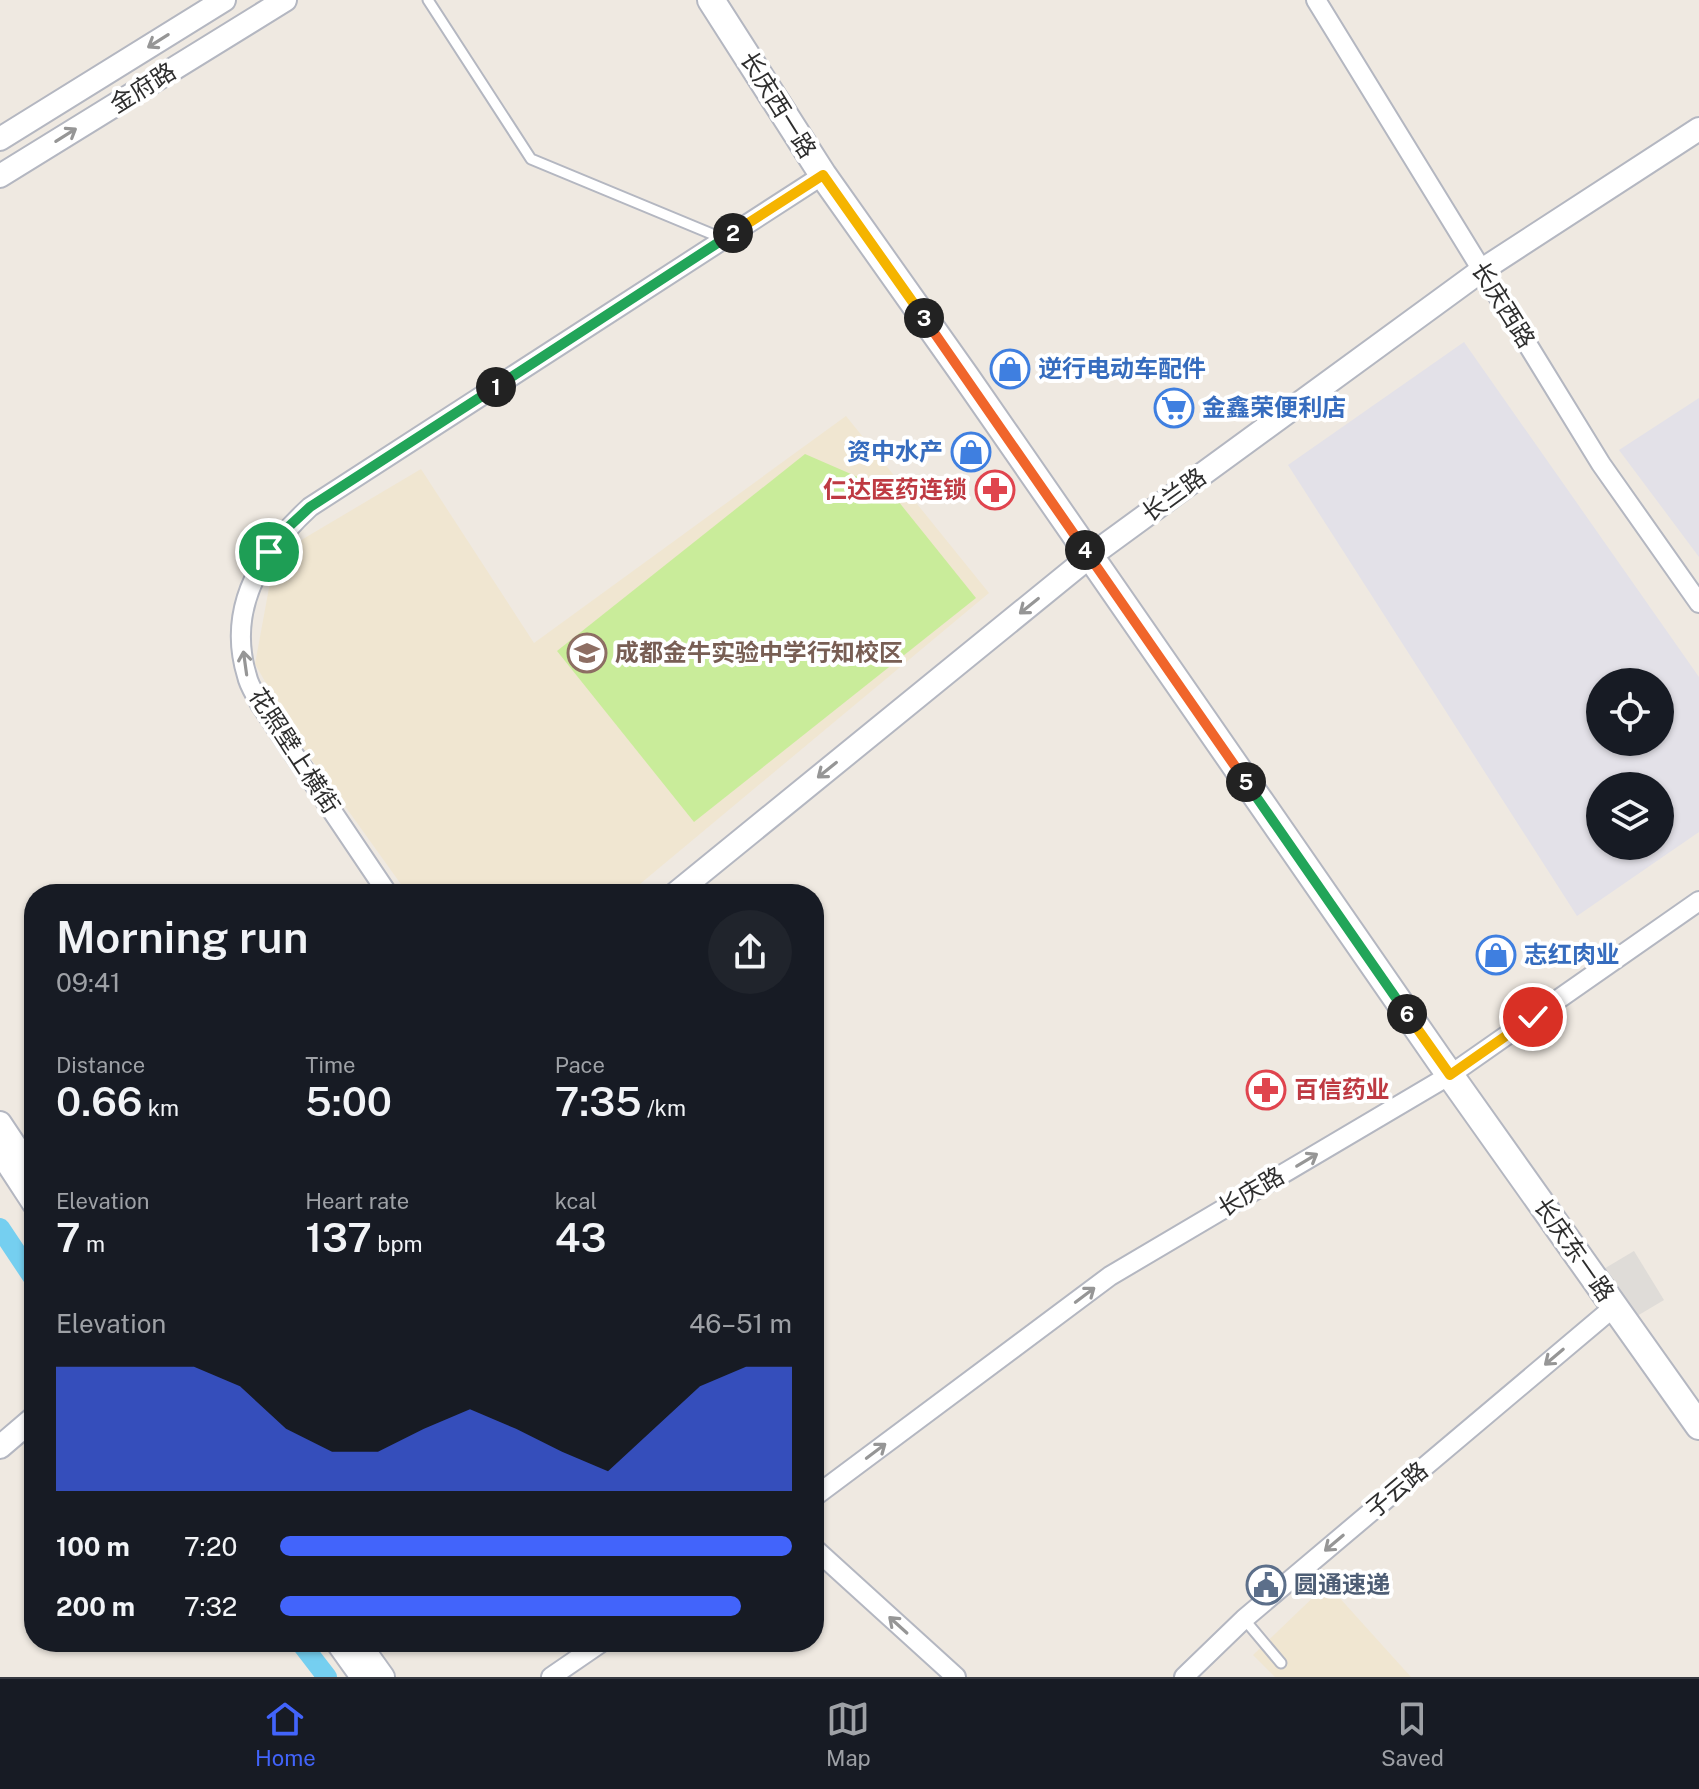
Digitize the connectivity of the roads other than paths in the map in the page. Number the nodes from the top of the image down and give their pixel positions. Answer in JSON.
{"nodes":[{"id":1,"x":224,"y":0,"type":"edge"},
{"id":2,"x":285,"y":0,"type":"edge"},
{"id":3,"x":428,"y":0,"type":"edge"},
{"id":4,"x":711,"y":0,"type":"edge"},
{"id":5,"x":1316,"y":0,"type":"edge"},
{"id":6,"x":1699,"y":129,"type":"edge"},
{"id":7,"x":0,"y":139,"type":"edge"},
{"id":8,"x":823,"y":175,"type":"junction"},
{"id":9,"x":0,"y":176,"type":"edge"},
{"id":10,"x":724,"y":239,"type":"junction"},
{"id":11,"x":1482,"y":270,"type":"junction"},
{"id":12,"x":1089,"y":557,"type":"junction"},
{"id":13,"x":1699,"y":603,"type":"edge"},
{"id":14,"x":381,"y":884,"type":"edge"},
{"id":15,"x":687,"y":884,"type":"edge"},
{"id":16,"x":1699,"y":901,"type":"edge"},
{"id":17,"x":1450,"y":1075,"type":"junction"},
{"id":18,"x":0,"y":1123,"type":"edge"},
{"id":19,"x":0,"y":1152,"type":"edge"},
{"id":20,"x":24,"y":1159,"type":"edge"},
{"id":21,"x":24,"y":1189,"type":"edge"},
{"id":22,"x":1614,"y":1307,"type":"junction"},
{"id":23,"x":1699,"y":1426,"type":"edge"},
{"id":24,"x":24,"y":1427,"type":"edge"},
{"id":25,"x":0,"y":1447,"type":"edge"},
{"id":26,"x":824,"y":1490,"type":"edge"},
{"id":27,"x":824,"y":1557,"type":"edge"},
{"id":28,"x":1244,"y":1619,"type":"junction"},
{"id":29,"x":344,"y":1652,"type":"edge"},
{"id":30,"x":365,"y":1652,"type":"edge"},
{"id":31,"x":587,"y":1652,"type":"edge"},
{"id":32,"x":1281,"y":1663,"type":"dead end"},
{"id":33,"x":362,"y":1677,"type":"edge"},
{"id":34,"x":383,"y":1677,"type":"edge"},
{"id":35,"x":551,"y":1677,"type":"edge"},
{"id":36,"x":956,"y":1677,"type":"edge"},
{"id":37,"x":1184,"y":1677,"type":"edge"}],
"edges":[{"from":1,"to":7,"type":"street","name":"金府路","one_way":true},
{"from":9,"to":2,"type":"street","name":"金府路","one_way":true},
{"from":3,"to":10,"type":"lane"},
{"from":4,"to":8,"type":"main road","name":"长庆西一路"},
{"from":5,"to":11,"type":"street","name":"长庆西路"},
{"from":6,"to":11,"type":"street","name":"长兰路"},
{"from":8,"to":10,"type":"street","name":"花照壁上横街"},
{"from":8,"to":12,"type":"main road","name":"长庆西一路"},
{"from":14,"to":10,"type":"street","name":"花照壁上横街","one_way":true},
{"from":11,"to":12,"type":"street","name":"长兰路"},
{"from":11,"to":13,"type":"street","name":"长庆西路"},
{"from":12,"to":15,"type":"street","name":"长兰路","one_way":true},
{"from":12,"to":17,"type":"main road","name":"长庆西一路"},
{"from":16,"to":17,"type":"street","name":"长庆路"},
{"from":17,"to":22,"type":"main road","name":"长庆东一路"},
{"from":26,"to":17,"type":"street","name":"长庆路","one_way":true},
{"from":18,"to":20,"type":"street"},
{"from":19,"to":21,"type":"street"},
{"from":22,"to":23,"type":"main road","name":"长庆东一路"},
{"from":22,"to":28,"type":"street","name":"子云路","one_way":true},
{"from":24,"to":25,"type":"street"},
{"from":36,"to":27,"type":"street","one_way":true},
{"from":28,"to":32,"type":"lane"},
{"from":28,"to":37,"type":"street","name":"子云路"},
{"from":29,"to":33,"type":"street"},
{"from":30,"to":34,"type":"street"},
{"from":31,"to":35,"type":"street"}]}
